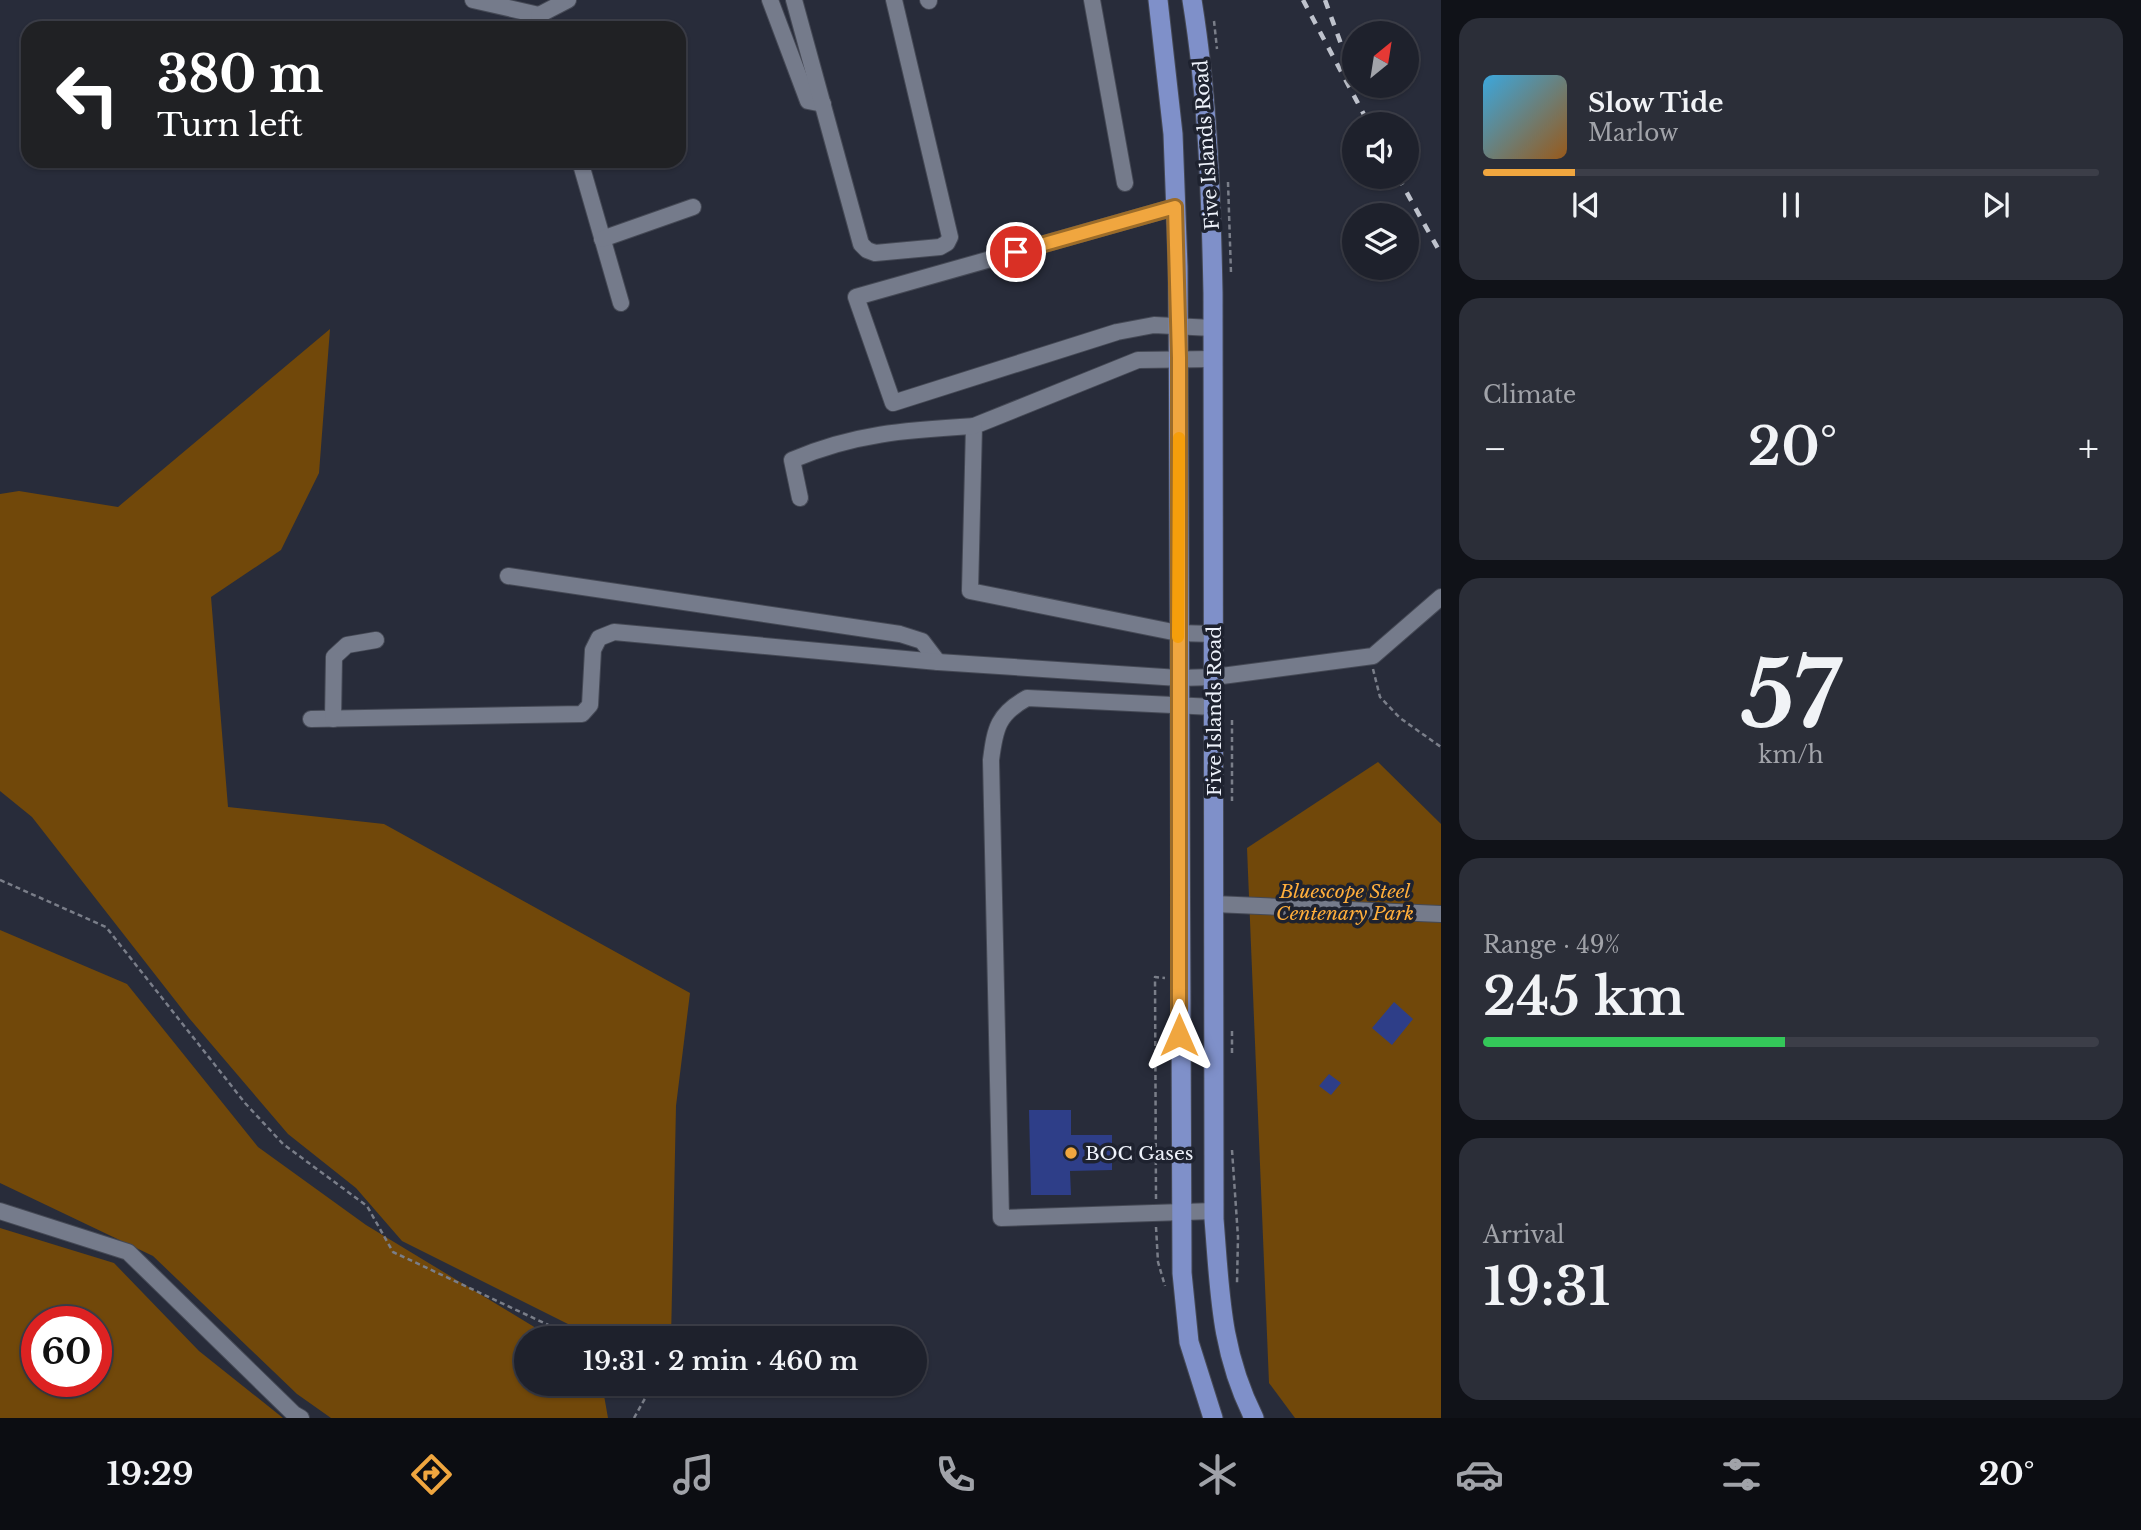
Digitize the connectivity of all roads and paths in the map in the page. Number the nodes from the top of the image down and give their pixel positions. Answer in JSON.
{"nodes":[{"id":1,"x":473,"y":0,"type":"edge"},
{"id":2,"x":568,"y":0,"type":"edge"},
{"id":3,"x":770,"y":0,"type":"edge"},
{"id":4,"x":794,"y":0,"type":"edge"},
{"id":5,"x":894,"y":0,"type":"edge"},
{"id":6,"x":1092,"y":0,"type":"edge"},
{"id":7,"x":1158,"y":0,"type":"edge"},
{"id":8,"x":1192,"y":0,"type":"edge"},
{"id":9,"x":540,"y":21,"type":"edge"},
{"id":10,"x":824,"y":104,"type":"junction"},
{"id":11,"x":582,"y":168,"type":"edge"},
{"id":12,"x":1125,"y":183,"type":"dead end"},
{"id":13,"x":693,"y":207,"type":"dead end"},
{"id":14,"x":1175,"y":207,"type":"junction"},
{"id":15,"x":603,"y":239,"type":"junction"},
{"id":16,"x":621,"y":303,"type":"dead end"},
{"id":17,"x":1178,"y":326,"type":"junction"},
{"id":18,"x":1212,"y":328,"type":"junction"},
{"id":19,"x":1179,"y":358,"type":"junction"},
{"id":20,"x":1213,"y":359,"type":"junction"},
{"id":21,"x":974,"y":426,"type":"junction"},
{"id":22,"x":800,"y":498,"type":"dead end"},
{"id":23,"x":508,"y":576,"type":"dead end"},
{"id":24,"x":1441,"y":597,"type":"edge"},
{"id":25,"x":1178,"y":634,"type":"junction"},
{"id":26,"x":1214,"y":634,"type":"junction"},
{"id":27,"x":376,"y":640,"type":"dead end"},
{"id":28,"x":1373,"y":656,"type":"junction"},
{"id":29,"x":937,"y":662,"type":"junction"},
{"id":30,"x":1179,"y":677,"type":"junction"},
{"id":31,"x":1214,"y":677,"type":"junction"},
{"id":32,"x":1214,"y":707,"type":"junction"},
{"id":33,"x":1179,"y":708,"type":"junction"},
{"id":34,"x":311,"y":719,"type":"dead end"},
{"id":35,"x":333,"y":719,"type":"junction"},
{"id":36,"x":1441,"y":747,"type":"edge"},
{"id":37,"x":0,"y":880,"type":"edge"},
{"id":38,"x":1214,"y":904,"type":"junction"},
{"id":39,"x":1441,"y":914,"type":"edge"},
{"id":40,"x":1167,"y":978,"type":"dead end"},
{"id":41,"x":1180,"y":1210,"type":"junction"},
{"id":42,"x":0,"y":1211,"type":"edge"},
{"id":43,"x":1156,"y":1211,"type":"junction"},
{"id":44,"x":1214,"y":1211,"type":"junction"},
{"id":45,"x":1165,"y":1286,"type":"dead end"},
{"id":46,"x":550,"y":1326,"type":"edge"},
{"id":47,"x":646,"y":1396,"type":"edge"},
{"id":48,"x":301,"y":1418,"type":"edge"},
{"id":49,"x":634,"y":1418,"type":"edge"},
{"id":50,"x":1213,"y":1418,"type":"edge"},
{"id":51,"x":1254,"y":1418,"type":"edge"}],
"edges":[{"from":1,"to":9,"type":"street"},
{"from":2,"to":9,"type":"street"},
{"from":3,"to":10,"type":"street"},
{"from":4,"to":10,"type":"street"},
{"from":5,"to":10,"type":"street"},
{"from":6,"to":12,"type":"street"},
{"from":7,"to":14,"type":"main road","name":"Five Islands Road"},
{"from":8,"to":18,"type":"main road","name":"Five Islands Road"},
{"from":11,"to":15,"type":"street"},
{"from":13,"to":15,"type":"street"},
{"from":14,"to":17,"type":"main road","name":"Five Islands Road"},
{"from":14,"to":17,"type":"street"},
{"from":15,"to":16,"type":"street"},
{"from":17,"to":18,"type":"street"},
{"from":17,"to":19,"type":"main road","name":"Five Islands Road"},
{"from":18,"to":20,"type":"main road","name":"Five Islands Road"},
{"from":19,"to":20,"type":"street"},
{"from":19,"to":21,"type":"street"},
{"from":19,"to":25,"type":"main road","name":"Five Islands Road"},
{"from":20,"to":26,"type":"main road","name":"Five Islands Road"},
{"from":21,"to":22,"type":"street"},
{"from":21,"to":25,"type":"street"},
{"from":23,"to":29,"type":"street"},
{"from":24,"to":28,"type":"street"},
{"from":25,"to":26,"type":"street"},
{"from":25,"to":30,"type":"main road","name":"Five Islands Road"},
{"from":26,"to":31,"type":"main road","name":"Five Islands Road"},
{"from":27,"to":35,"type":"street"},
{"from":28,"to":31,"type":"street"},
{"from":28,"to":36,"type":"path"},
{"from":29,"to":30,"type":"street"},
{"from":29,"to":35,"type":"street"},
{"from":30,"to":31,"type":"street"},
{"from":30,"to":33,"type":"main road","name":"Five Islands Road"},
{"from":31,"to":32,"type":"main road","name":"Five Islands Road"},
{"from":32,"to":33,"type":"street"},
{"from":32,"to":38,"type":"main road","name":"Five Islands Road"},
{"from":33,"to":41,"type":"main road","name":"Five Islands Road"},
{"from":33,"to":43,"type":"street"},
{"from":34,"to":35,"type":"street"},
{"from":37,"to":46,"type":"path"},
{"from":38,"to":39,"type":"street"},
{"from":38,"to":44,"type":"main road","name":"Five Islands Road"},
{"from":40,"to":43,"type":"path"},
{"from":41,"to":43,"type":"street"},
{"from":41,"to":44,"type":"street"},
{"from":41,"to":50,"type":"main road","name":"Five Islands Road"},
{"from":42,"to":48,"type":"street"},
{"from":43,"to":45,"type":"path"},
{"from":44,"to":51,"type":"main road","name":"Five Islands Road"},
{"from":47,"to":49,"type":"path"}]}
